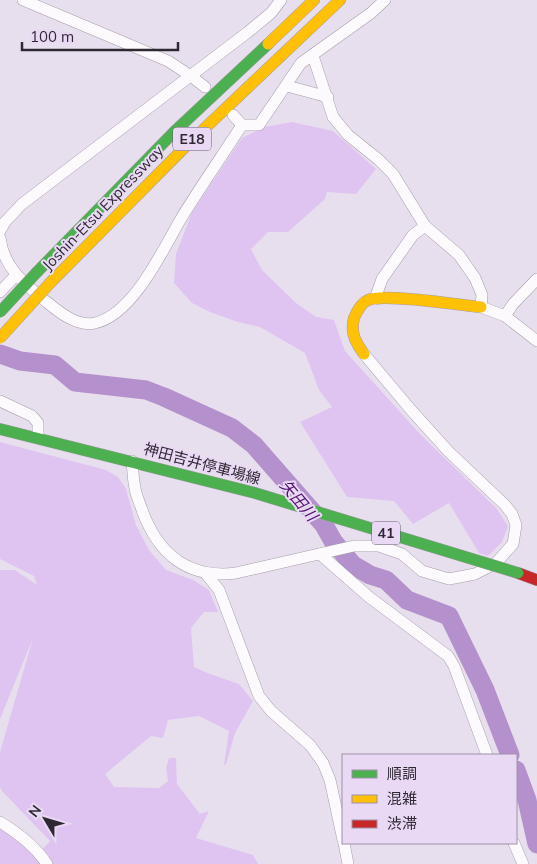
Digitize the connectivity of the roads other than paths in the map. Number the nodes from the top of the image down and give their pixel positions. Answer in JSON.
{"nodes":[{"id":1,"x":23,"y":0,"type":"edge"},
{"id":2,"x":281,"y":0,"type":"edge"},
{"id":3,"x":314,"y":0,"type":"edge"},
{"id":4,"x":340,"y":0,"type":"edge"},
{"id":5,"x":385,"y":0,"type":"edge"},
{"id":6,"x":313,"y":56,"type":"junction"},
{"id":7,"x":191,"y":76,"type":"junction"},
{"id":8,"x":287,"y":86,"type":"junction"},
{"id":9,"x":205,"y":87,"type":"dead end"},
{"id":10,"x":328,"y":97,"type":"junction"},
{"id":11,"x":233,"y":115,"type":"dead end"},
{"id":12,"x":242,"y":125,"type":"junction"},
{"id":13,"x":424,"y":226,"type":"junction"},
{"id":14,"x":0,"y":231,"type":"edge"},
{"id":15,"x":0,"y":238,"type":"edge"},
{"id":16,"x":16,"y":275,"type":"junction"},
{"id":17,"x":537,"y":279,"type":"edge"},
{"id":18,"x":0,"y":292,"type":"edge"},
{"id":19,"x":375,"y":299,"type":"junction"},
{"id":20,"x":481,"y":307,"type":"junction"},
{"id":21,"x":0,"y":312,"type":"edge"},
{"id":22,"x":506,"y":316,"type":"junction"},
{"id":23,"x":0,"y":338,"type":"edge"},
{"id":24,"x":537,"y":341,"type":"edge"},
{"id":25,"x":364,"y":354,"type":"joint"},
{"id":26,"x":0,"y":401,"type":"edge"},
{"id":27,"x":0,"y":429,"type":"edge"},
{"id":28,"x":38,"y":438,"type":"junction"},
{"id":29,"x":132,"y":461,"type":"junction"},
{"id":30,"x":326,"y":552,"type":"junction"},
{"id":31,"x":206,"y":574,"type":"junction"},
{"id":32,"x":537,"y":580,"type":"edge"},
{"id":33,"x":487,"y":754,"type":"edge"},
{"id":34,"x":0,"y":822,"type":"edge"},
{"id":35,"x":342,"y":833,"type":"edge"},
{"id":36,"x":344,"y":844,"type":"edge"},
{"id":37,"x":514,"y":844,"type":"edge"},
{"id":38,"x":47,"y":864,"type":"edge"},
{"id":39,"x":348,"y":864,"type":"edge"},
{"id":40,"x":523,"y":864,"type":"edge"}],
"edges":[{"from":1,"to":7,"type":"street"},
{"from":2,"to":7,"type":"street"},
{"from":3,"to":21,"type":"main road","name":"Joshin-Etsu Expressway","number":"E18","bridge":true},
{"from":4,"to":23,"type":"main road","name":"Joshin-Etsu Expressway","number":"E18","bridge":true},
{"from":5,"to":6,"type":"street"},
{"from":6,"to":8,"type":"street"},
{"from":6,"to":10,"type":"street"},
{"from":7,"to":9,"type":"street"},
{"from":7,"to":14,"type":"street"},
{"from":8,"to":10,"type":"street"},
{"from":8,"to":12,"type":"street"},
{"from":10,"to":13,"type":"street"},
{"from":11,"to":12,"type":"street"},
{"from":12,"to":16,"type":"street"},
{"from":13,"to":19,"type":"street"},
{"from":13,"to":20,"type":"street"},
{"from":15,"to":16,"type":"street"},
{"from":16,"to":18,"type":"street"},
{"from":17,"to":22,"type":"street"},
{"from":19,"to":20,"type":"main road"},
{"from":19,"to":25,"type":"main road"},
{"from":20,"to":22,"type":"street"},
{"from":22,"to":24,"type":"street"},
{"from":25,"to":30,"type":"street"},
{"from":26,"to":28,"type":"street"},
{"from":27,"to":28,"type":"main road","name":"神田吉井停車場線","number":"41"},
{"from":28,"to":29,"type":"main road","name":"神田吉井停車場線","number":"41"},
{"from":29,"to":31,"type":"street"},
{"from":29,"to":32,"type":"main road","name":"神田吉井停車場線","number":"41","bridge":true},
{"from":30,"to":31,"type":"street"},
{"from":30,"to":33,"type":"street"},
{"from":31,"to":35,"type":"street"},
{"from":34,"to":38,"type":"street"},
{"from":36,"to":39,"type":"street"},
{"from":37,"to":40,"type":"street"}]}
